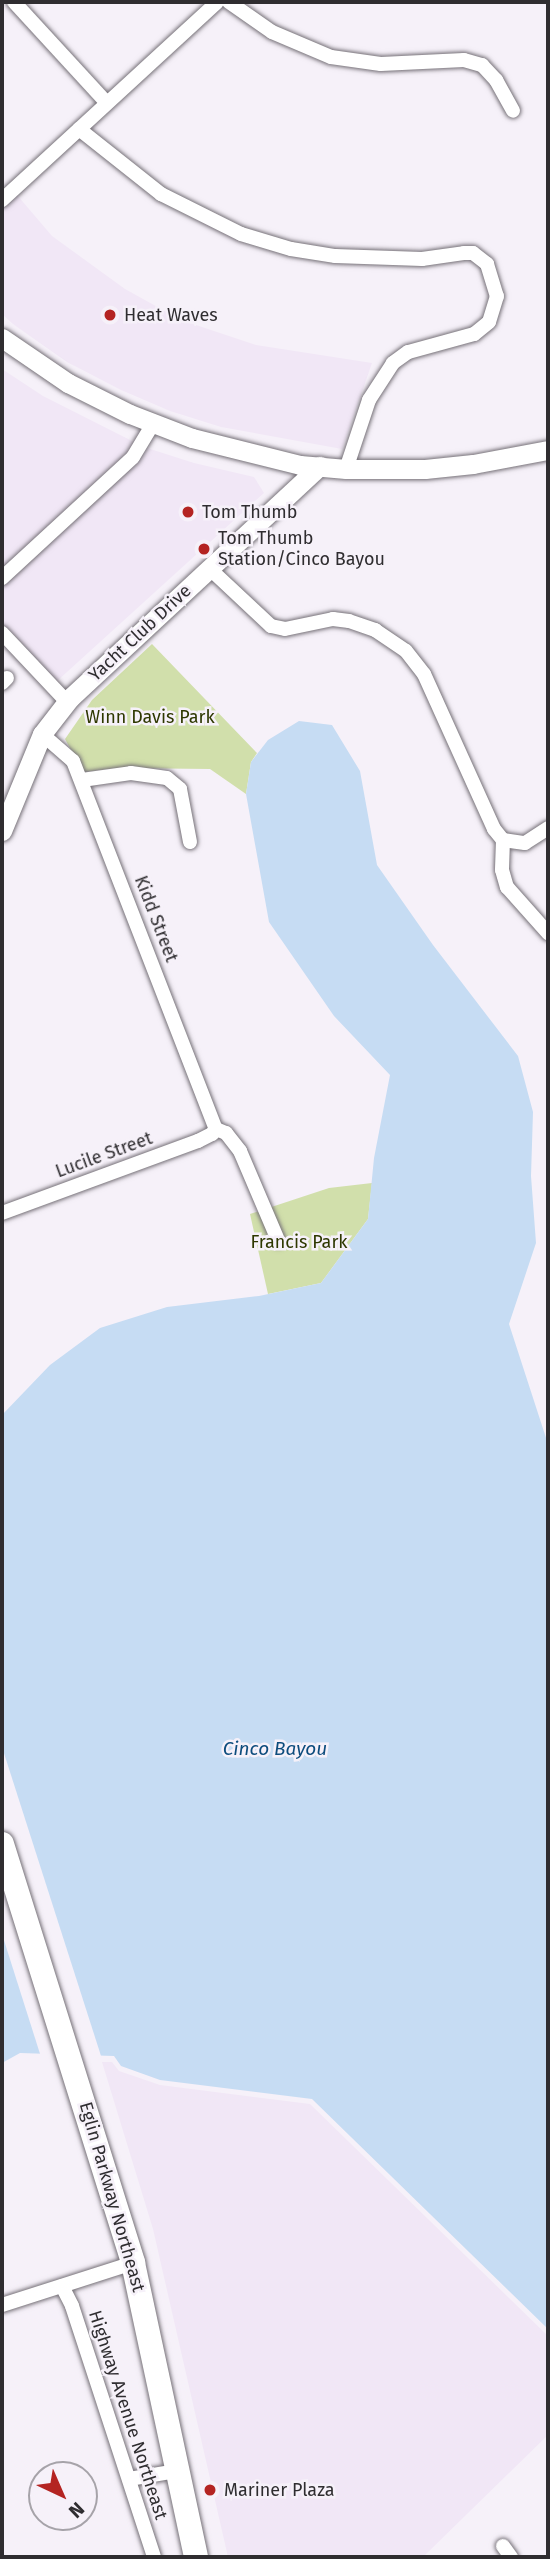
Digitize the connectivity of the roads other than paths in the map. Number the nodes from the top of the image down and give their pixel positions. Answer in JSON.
{"nodes":[{"id":1,"x":14,"y":2,"type":"edge"},
{"id":2,"x":216,"y":2,"type":"edge"},
{"id":3,"x":229,"y":2,"type":"edge"},
{"id":4,"x":107,"y":103,"type":"junction"},
{"id":5,"x":513,"y":111,"type":"dead end"},
{"id":6,"x":79,"y":129,"type":"junction"},
{"id":7,"x":2,"y":200,"type":"edge"},
{"id":8,"x":2,"y":338,"type":"edge"},
{"id":9,"x":153,"y":424,"type":"junction"},
{"id":10,"x":548,"y":450,"type":"edge"},
{"id":11,"x":320,"y":466,"type":"junction"},
{"id":12,"x":346,"y":469,"type":"junction"},
{"id":13,"x":209,"y":568,"type":"junction"},
{"id":14,"x":2,"y":579,"type":"edge"},
{"id":15,"x":2,"y":633,"type":"edge"},
{"id":16,"x":67,"y":702,"type":"junction"},
{"id":17,"x":42,"y":734,"type":"junction"},
{"id":18,"x":82,"y":780,"type":"junction"},
{"id":19,"x":548,"y":828,"type":"edge"},
{"id":20,"x":2,"y":831,"type":"edge"},
{"id":21,"x":503,"y":840,"type":"junction"},
{"id":22,"x":190,"y":842,"type":"dead end"},
{"id":23,"x":548,"y":933,"type":"edge"},
{"id":24,"x":216,"y":1129,"type":"junction"},
{"id":25,"x":2,"y":1213,"type":"edge"},
{"id":26,"x":278,"y":1240,"type":"dead end"},
{"id":27,"x":2,"y":1843,"type":"edge"},
{"id":28,"x":133,"y":2263,"type":"junction"},
{"id":29,"x":62,"y":2286,"type":"junction"},
{"id":30,"x":2,"y":2305,"type":"edge"},
{"id":31,"x":177,"y":2471,"type":"junction"},
{"id":32,"x":129,"y":2479,"type":"junction"},
{"id":33,"x":154,"y":2557,"type":"edge"},
{"id":34,"x":196,"y":2557,"type":"edge"}],
"edges":[{"from":1,"to":4,"type":"street"},
{"from":2,"to":4,"type":"street"},
{"from":3,"to":5,"type":"street"},
{"from":4,"to":6,"type":"street"},
{"from":6,"to":7,"type":"street"},
{"from":6,"to":12,"type":"street"},
{"from":8,"to":9,"type":"main road"},
{"from":9,"to":11,"type":"main road"},
{"from":9,"to":14,"type":"street"},
{"from":10,"to":12,"type":"main road"},
{"from":11,"to":12,"type":"main road"},
{"from":11,"to":13,"type":"main road","name":"Yacht Club Drive"},
{"from":13,"to":16,"type":"main road","name":"Yacht Club Drive"},
{"from":13,"to":21,"type":"street"},
{"from":15,"to":16,"type":"street"},
{"from":16,"to":17,"type":"main road","name":"Yacht Club Drive"},
{"from":17,"to":18,"type":"street","name":"Kidd Street"},
{"from":17,"to":20,"type":"main road","name":"Yacht Club Drive"},
{"from":18,"to":22,"type":"street"},
{"from":18,"to":24,"type":"street","name":"Kidd Street"},
{"from":19,"to":21,"type":"street"},
{"from":21,"to":23,"type":"street"},
{"from":24,"to":25,"type":"street","name":"Lucile Street"},
{"from":24,"to":26,"type":"street"},
{"from":27,"to":28,"type":"highway","name":"Eglin Parkway Northeast"},
{"from":28,"to":29,"type":"street"},
{"from":28,"to":31,"type":"highway","name":"Eglin Parkway Northeast"},
{"from":29,"to":30,"type":"street"},
{"from":29,"to":32,"type":"street","name":"Highway Avenue Northeast"},
{"from":31,"to":32,"type":"street"},
{"from":31,"to":34,"type":"highway","name":"Eglin Parkway Northeast"},
{"from":32,"to":33,"type":"street","name":"Highway Avenue Northeast"}]}
